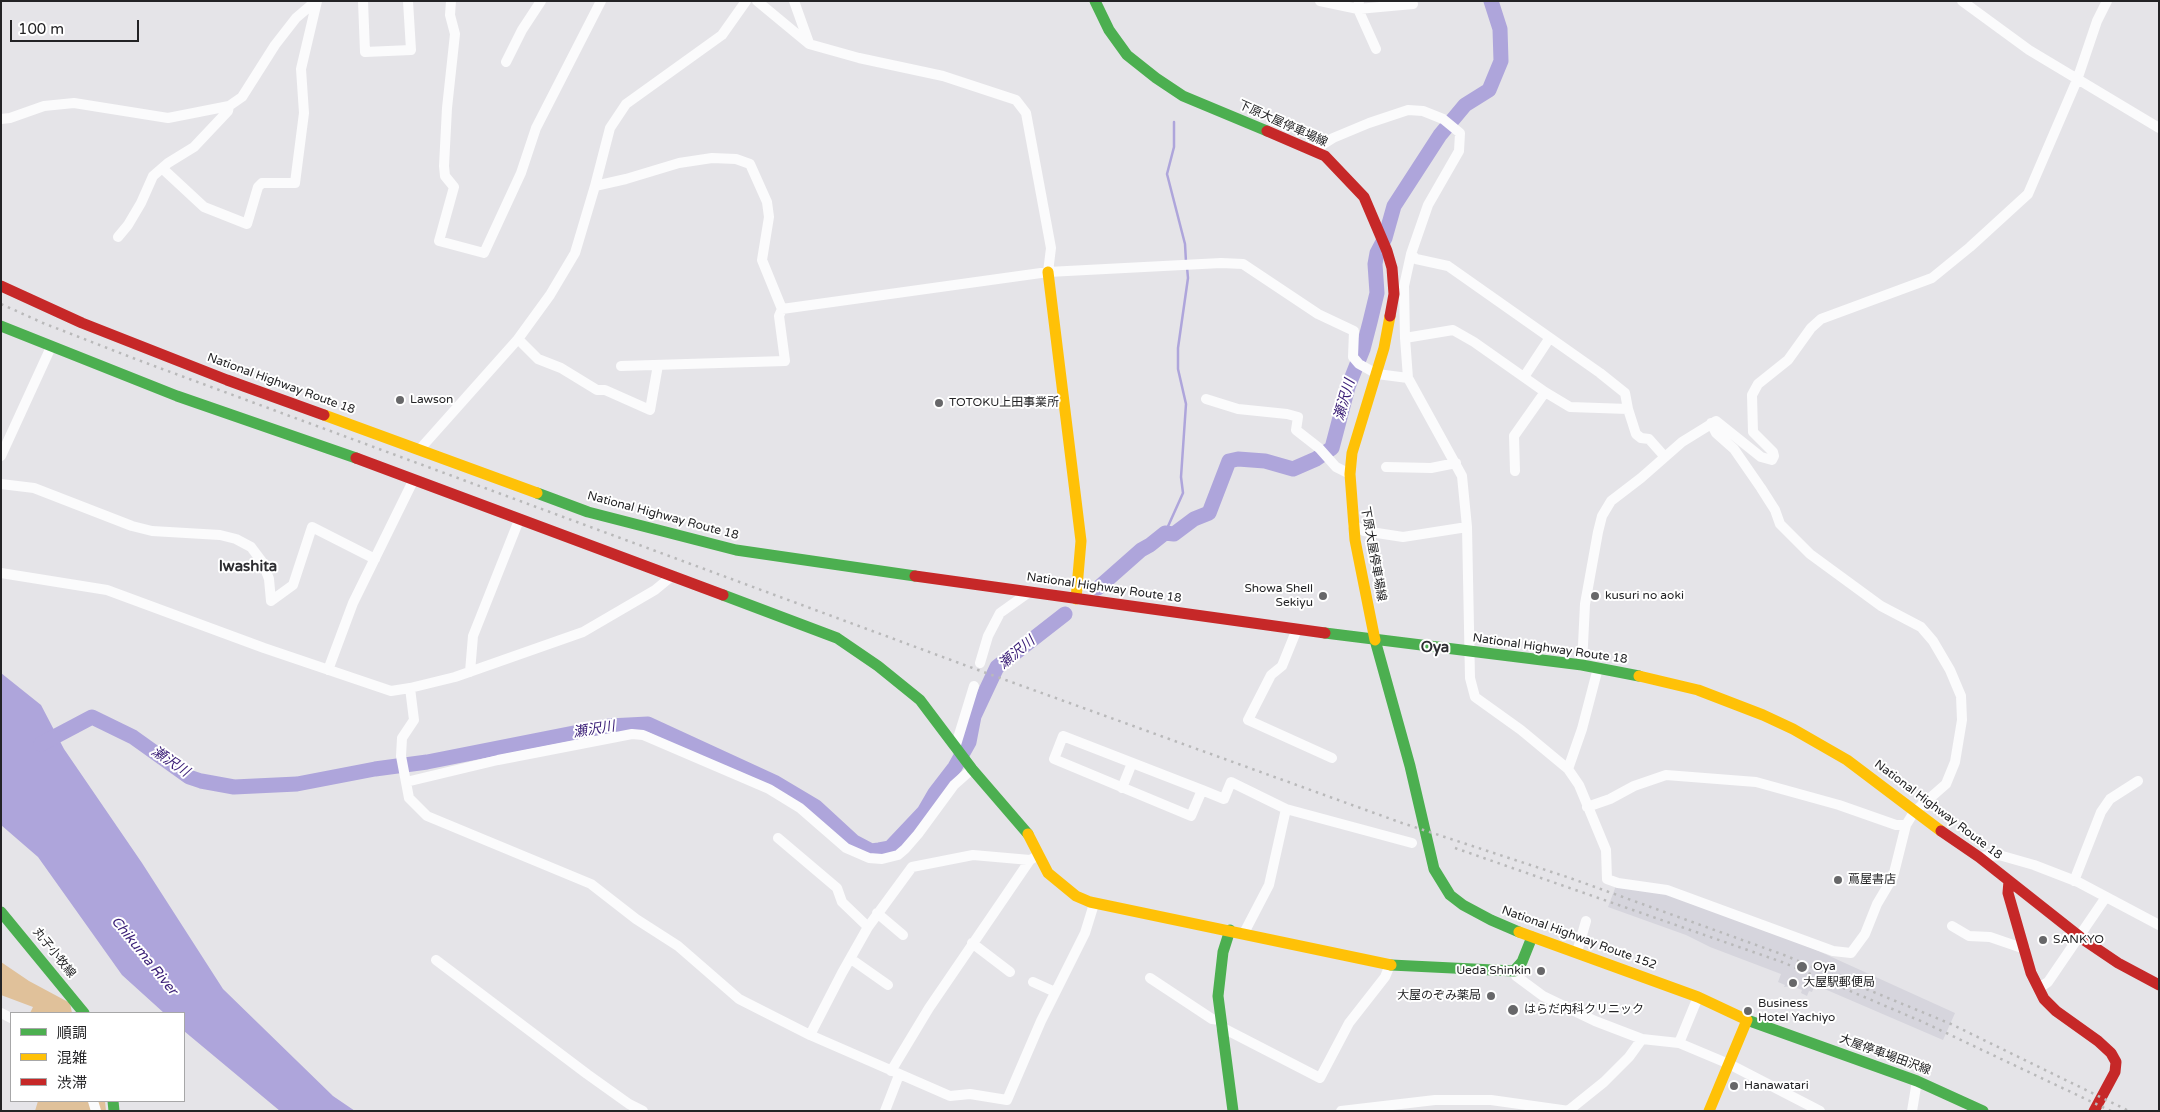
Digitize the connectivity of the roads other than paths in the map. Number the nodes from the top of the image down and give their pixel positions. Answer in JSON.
{"nodes":[{"id":1,"x":316,"y":1,"type":"edge"},
{"id":2,"x":363,"y":1,"type":"edge"},
{"id":3,"x":408,"y":1,"type":"edge"},
{"id":4,"x":451,"y":1,"type":"edge"},
{"id":5,"x":541,"y":1,"type":"edge"},
{"id":6,"x":601,"y":1,"type":"edge"},
{"id":7,"x":746,"y":1,"type":"edge"},
{"id":8,"x":757,"y":1,"type":"edge"},
{"id":9,"x":794,"y":1,"type":"edge"},
{"id":10,"x":1096,"y":1,"type":"edge"},
{"id":11,"x":1320,"y":1,"type":"edge"},
{"id":12,"x":1962,"y":1,"type":"edge"},
{"id":13,"x":2107,"y":1,"type":"edge"},
{"id":14,"x":1413,"y":4,"type":"dead end"},
{"id":15,"x":1358,"y":5,"type":"edge"},
{"id":16,"x":809,"y":44,"type":"junction"},
{"id":17,"x":1376,"y":49,"type":"dead end"},
{"id":18,"x":506,"y":62,"type":"dead end"},
{"id":19,"x":2077,"y":80,"type":"junction"},
{"id":20,"x":229,"y":106,"type":"junction"},
{"id":21,"x":1,"y":119,"type":"edge"},
{"id":22,"x":2159,"y":128,"type":"edge"},
{"id":23,"x":1314,"y":150,"type":"junction"},
{"id":24,"x":163,"y":169,"type":"junction"},
{"id":25,"x":595,"y":186,"type":"junction"},
{"id":26,"x":118,"y":237,"type":"dead end"},
{"id":27,"x":1411,"y":254,"type":"junction"},
{"id":28,"x":1048,"y":272,"type":"junction"},
{"id":29,"x":1,"y":286,"type":"edge"},
{"id":30,"x":782,"y":309,"type":"junction"},
{"id":31,"x":1,"y":326,"type":"edge"},
{"id":32,"x":1405,"y":338,"type":"junction"},
{"id":33,"x":1549,"y":338,"type":"junction"},
{"id":34,"x":518,"y":339,"type":"junction"},
{"id":35,"x":52,"y":347,"type":"junction"},
{"id":36,"x":658,"y":365,"type":"junction"},
{"id":37,"x":621,"y":366,"type":"dead end"},
{"id":38,"x":1377,"y":374,"type":"junction"},
{"id":39,"x":1524,"y":377,"type":"junction"},
{"id":40,"x":1408,"y":378,"type":"junction"},
{"id":41,"x":1545,"y":392,"type":"junction"},
{"id":42,"x":1206,"y":399,"type":"dead end"},
{"id":43,"x":1628,"y":409,"type":"junction"},
{"id":44,"x":1711,"y":423,"type":"junction"},
{"id":45,"x":420,"y":449,"type":"junction"},
{"id":46,"x":1,"y":456,"type":"edge"},
{"id":47,"x":1665,"y":457,"type":"junction"},
{"id":48,"x":1456,"y":463,"type":"junction"},
{"id":49,"x":1386,"y":467,"type":"dead end"},
{"id":50,"x":1515,"y":471,"type":"dead end"},
{"id":51,"x":1350,"y":474,"type":"junction"},
{"id":52,"x":413,"y":481,"type":"junction"},
{"id":53,"x":1,"y":484,"type":"edge"},
{"id":54,"x":519,"y":520,"type":"junction"},
{"id":55,"x":1353,"y":525,"type":"junction"},
{"id":56,"x":1467,"y":527,"type":"junction"},
{"id":57,"x":375,"y":559,"type":"junction"},
{"id":58,"x":1,"y":573,"type":"edge"},
{"id":59,"x":672,"y":576,"type":"junction"},
{"id":60,"x":1029,"y":592,"type":"junction"},
{"id":61,"x":1076,"y":599,"type":"junction"},
{"id":62,"x":1298,"y":629,"type":"junction"},
{"id":63,"x":1375,"y":640,"type":"junction"},
{"id":64,"x":1470,"y":651,"type":"junction"},
{"id":65,"x":980,"y":663,"type":"dead end"},
{"id":66,"x":1582,"y":665,"type":"junction"},
{"id":67,"x":1598,"y":668,"type":"junction"},
{"id":68,"x":328,"y":670,"type":"junction"},
{"id":69,"x":470,"y":672,"type":"junction"},
{"id":70,"x":974,"y":686,"type":"dead end"},
{"id":71,"x":410,"y":688,"type":"junction"},
{"id":72,"x":957,"y":750,"type":"junction"},
{"id":73,"x":1332,"y":758,"type":"dead end"},
{"id":74,"x":1132,"y":763,"type":"junction"},
{"id":75,"x":970,"y":766,"type":"junction"},
{"id":76,"x":1568,"y":768,"type":"junction"},
{"id":77,"x":405,"y":778,"type":"junction"},
{"id":78,"x":2138,"y":781,"type":"dead end"},
{"id":79,"x":1122,"y":788,"type":"junction"},
{"id":80,"x":1202,"y":790,"type":"junction"},
{"id":81,"x":1587,"y":807,"type":"junction"},
{"id":82,"x":1286,"y":810,"type":"junction"},
{"id":83,"x":1914,"y":812,"type":"junction"},
{"id":84,"x":1906,"y":825,"type":"junction"},
{"id":85,"x":778,"y":838,"type":"dead end"},
{"id":86,"x":1412,"y":843,"type":"dead end"},
{"id":87,"x":1979,"y":857,"type":"junction"},
{"id":88,"x":1035,"y":858,"type":"junction"},
{"id":89,"x":2074,"y":880,"type":"junction"},
{"id":90,"x":2009,"y":881,"type":"junction"},
{"id":91,"x":2106,"y":897,"type":"junction"},
{"id":92,"x":1094,"y":904,"type":"junction"},
{"id":93,"x":1,"y":912,"type":"edge"},
{"id":94,"x":877,"y":914,"type":"junction"},
{"id":95,"x":1586,"y":921,"type":"dead end"},
{"id":96,"x":1952,"y":926,"type":"dead end"},
{"id":97,"x":2159,"y":926,"type":"edge"},
{"id":98,"x":868,"y":927,"type":"junction"},
{"id":99,"x":1230,"y":930,"type":"junction"},
{"id":100,"x":1244,"y":933,"type":"junction"},
{"id":101,"x":903,"y":935,"type":"dead end"},
{"id":102,"x":2078,"y":935,"type":"junction"},
{"id":103,"x":1532,"y":937,"type":"junction"},
{"id":104,"x":972,"y":943,"type":"junction"},
{"id":105,"x":2024,"y":949,"type":"junction"},
{"id":106,"x":1577,"y":952,"type":"junction"},
{"id":107,"x":851,"y":959,"type":"junction"},
{"id":108,"x":436,"y":960,"type":"dead end"},
{"id":109,"x":1390,"y":965,"type":"junction"},
{"id":110,"x":1514,"y":970,"type":"junction"},
{"id":111,"x":1010,"y":972,"type":"dead end"},
{"id":112,"x":1150,"y":978,"type":"dead end"},
{"id":113,"x":1033,"y":982,"type":"dead end"},
{"id":114,"x":888,"y":985,"type":"dead end"},
{"id":115,"x":2159,"y":985,"type":"edge"},
{"id":116,"x":2039,"y":988,"type":"junction"},
{"id":117,"x":1055,"y":992,"type":"junction"},
{"id":118,"x":1698,"y":997,"type":"junction"},
{"id":119,"x":83,"y":1012,"type":"edge"},
{"id":120,"x":1747,"y":1020,"type":"junction"},
{"id":121,"x":1221,"y":1023,"type":"junction"},
{"id":122,"x":810,"y":1035,"type":"junction"},
{"id":123,"x":1642,"y":1039,"type":"junction"},
{"id":124,"x":1679,"y":1043,"type":"junction"},
{"id":125,"x":1729,"y":1064,"type":"junction"},
{"id":126,"x":895,"y":1073,"type":"junction"},
{"id":127,"x":1917,"y":1081,"type":"junction"},
{"id":128,"x":1966,"y":1107,"type":"edge"},
{"id":129,"x":643,"y":1111,"type":"edge"},
{"id":130,"x":885,"y":1111,"type":"edge"},
{"id":131,"x":1233,"y":1111,"type":"edge"},
{"id":132,"x":1341,"y":1111,"type":"edge"},
{"id":133,"x":1568,"y":1111,"type":"edge"},
{"id":134,"x":1710,"y":1111,"type":"edge"},
{"id":135,"x":1820,"y":1111,"type":"edge"},
{"id":136,"x":1912,"y":1111,"type":"edge"},
{"id":137,"x":1983,"y":1111,"type":"edge"},
{"id":138,"x":2094,"y":1111,"type":"edge"}],
"edges":[{"from":1,"to":20,"type":"street"},
{"from":1,"to":24,"type":"street"},
{"from":2,"to":3,"type":"street"},
{"from":4,"to":6,"type":"street"},
{"from":5,"to":18,"type":"street"},
{"from":7,"to":25,"type":"street"},
{"from":8,"to":16,"type":"street"},
{"from":9,"to":16,"type":"street"},
{"from":10,"to":23,"type":"main road","name":"下原大屋停車場線"},
{"from":11,"to":15,"type":"street"},
{"from":12,"to":19,"type":"street"},
{"from":13,"to":19,"type":"street"},
{"from":14,"to":15,"type":"street"},
{"from":15,"to":17,"type":"street"},
{"from":16,"to":28,"type":"street"},
{"from":19,"to":22,"type":"street"},
{"from":19,"to":44,"type":"street"},
{"from":20,"to":21,"type":"street"},
{"from":20,"to":24,"type":"street"},
{"from":23,"to":27,"type":"street"},
{"from":23,"to":38,"type":"main road","name":"下原大屋停車場線"},
{"from":24,"to":26,"type":"street"},
{"from":25,"to":30,"type":"street"},
{"from":25,"to":34,"type":"street"},
{"from":27,"to":32,"type":"street"},
{"from":27,"to":33,"type":"street"},
{"from":28,"to":30,"type":"street"},
{"from":28,"to":38,"type":"street"},
{"from":28,"to":61,"type":"main road"},
{"from":29,"to":45,"type":"main road","name":"National Highway Route 18"},
{"from":30,"to":36,"type":"street"},
{"from":31,"to":35,"type":"main road"},
{"from":32,"to":39,"type":"street"},
{"from":32,"to":40,"type":"street"},
{"from":33,"to":39,"type":"street"},
{"from":33,"to":43,"type":"street"},
{"from":34,"to":36,"type":"street"},
{"from":34,"to":45,"type":"street"},
{"from":35,"to":46,"type":"street"},
{"from":35,"to":52,"type":"main road"},
{"from":36,"to":37,"type":"street"},
{"from":38,"to":40,"type":"street"},
{"from":38,"to":51,"type":"main road","name":"下原大屋停車場線"},
{"from":39,"to":41,"type":"street"},
{"from":40,"to":48,"type":"street"},
{"from":41,"to":43,"type":"street"},
{"from":41,"to":50,"type":"street"},
{"from":42,"to":51,"type":"street"},
{"from":43,"to":47,"type":"street"},
{"from":44,"to":47,"type":"street"},
{"from":44,"to":83,"type":"street"},
{"from":45,"to":60,"type":"main road","name":"National Highway Route 18"},
{"from":47,"to":66,"type":"street"},
{"from":48,"to":49,"type":"street"},
{"from":48,"to":56,"type":"street"},
{"from":51,"to":55,"type":"main road","name":"下原大屋停車場線"},
{"from":52,"to":54,"type":"main road"},
{"from":52,"to":57,"type":"street"},
{"from":53,"to":57,"type":"street"},
{"from":54,"to":59,"type":"main road"},
{"from":54,"to":69,"type":"street"},
{"from":55,"to":56,"type":"street"},
{"from":55,"to":63,"type":"main road","name":"下原大屋停車場線"},
{"from":56,"to":64,"type":"street"},
{"from":57,"to":68,"type":"street"},
{"from":58,"to":68,"type":"street"},
{"from":59,"to":69,"type":"street"},
{"from":59,"to":72,"type":"main road"},
{"from":60,"to":61,"type":"main road","name":"National Highway Route 18"},
{"from":60,"to":65,"type":"street"},
{"from":61,"to":62,"type":"main road","name":"National Highway Route 18"},
{"from":62,"to":63,"type":"main road","name":"National Highway Route 18"},
{"from":62,"to":73,"type":"street"},
{"from":63,"to":64,"type":"main road","name":"National Highway Route 18"},
{"from":63,"to":103,"type":"main road","name":"National Highway Route 152"},
{"from":64,"to":66,"type":"main road","name":"National Highway Route 18"},
{"from":64,"to":76,"type":"street"},
{"from":66,"to":67,"type":"main road","name":"National Highway Route 18"},
{"from":67,"to":76,"type":"street"},
{"from":67,"to":83,"type":"main road","name":"National Highway Route 18"},
{"from":68,"to":71,"type":"street"},
{"from":69,"to":71,"type":"street"},
{"from":70,"to":72,"type":"street"},
{"from":71,"to":77,"type":"street"},
{"from":72,"to":75,"type":"main road"},
{"from":74,"to":79,"type":"street"},
{"from":74,"to":79,"type":"street"},
{"from":74,"to":80,"type":"street"},
{"from":75,"to":77,"type":"street"},
{"from":75,"to":88,"type":"main road"},
{"from":76,"to":81,"type":"street"},
{"from":77,"to":122,"type":"street"},
{"from":78,"to":89,"type":"street"},
{"from":79,"to":80,"type":"street"},
{"from":80,"to":82,"type":"street"},
{"from":81,"to":84,"type":"street"},
{"from":81,"to":84,"type":"street"},
{"from":82,"to":86,"type":"street"},
{"from":82,"to":100,"type":"street"},
{"from":83,"to":84,"type":"street"},
{"from":83,"to":87,"type":"main road","name":"National Highway Route 18"},
{"from":85,"to":98,"type":"street"},
{"from":87,"to":89,"type":"street"},
{"from":87,"to":90,"type":"main road","name":"National Highway Route 18"},
{"from":88,"to":92,"type":"main road"},
{"from":88,"to":94,"type":"street"},
{"from":88,"to":104,"type":"street"},
{"from":89,"to":91,"type":"street"},
{"from":90,"to":102,"type":"main road","name":"National Highway Route 18"},
{"from":90,"to":105,"type":"main road"},
{"from":91,"to":97,"type":"street"},
{"from":91,"to":102,"type":"street"},
{"from":92,"to":99,"type":"main road"},
{"from":92,"to":117,"type":"street"},
{"from":93,"to":119,"type":"main road","name":"丸子小牧線"},
{"from":94,"to":98,"type":"street"},
{"from":94,"to":101,"type":"street"},
{"from":95,"to":106,"type":"street"},
{"from":96,"to":105,"type":"street"},
{"from":98,"to":107,"type":"street"},
{"from":99,"to":100,"type":"main road"},
{"from":99,"to":121,"type":"main road"},
{"from":100,"to":109,"type":"main road"},
{"from":102,"to":115,"type":"main road","name":"National Highway Route 18"},
{"from":102,"to":116,"type":"street"},
{"from":103,"to":106,"type":"main road","name":"National Highway Route 152"},
{"from":103,"to":110,"type":"main road"},
{"from":104,"to":111,"type":"street"},
{"from":104,"to":126,"type":"street"},
{"from":105,"to":116,"type":"main road"},
{"from":106,"to":118,"type":"main road","name":"National Highway Route 152"},
{"from":107,"to":114,"type":"street"},
{"from":107,"to":122,"type":"street"},
{"from":108,"to":129,"type":"street"},
{"from":109,"to":110,"type":"main road"},
{"from":109,"to":121,"type":"street"},
{"from":110,"to":123,"type":"street"},
{"from":112,"to":121,"type":"street"},
{"from":113,"to":117,"type":"street"},
{"from":116,"to":138,"type":"main road"},
{"from":117,"to":126,"type":"street"},
{"from":118,"to":120,"type":"main road","name":"National Highway Route 152"},
{"from":118,"to":124,"type":"street"},
{"from":120,"to":125,"type":"main road"},
{"from":120,"to":127,"type":"main road","name":"大屋停車場田沢線"},
{"from":121,"to":131,"type":"main road"},
{"from":122,"to":126,"type":"street"},
{"from":123,"to":124,"type":"street"},
{"from":123,"to":133,"type":"street"},
{"from":124,"to":125,"type":"street"},
{"from":125,"to":134,"type":"main road"},
{"from":125,"to":135,"type":"street"},
{"from":126,"to":130,"type":"street"},
{"from":127,"to":128,"type":"main road","name":"大屋停車場田沢線"},
{"from":127,"to":136,"type":"street"},
{"from":128,"to":137,"type":"main road","name":"大屋停車場田沢線"},
{"from":132,"to":133,"type":"street"}]}
